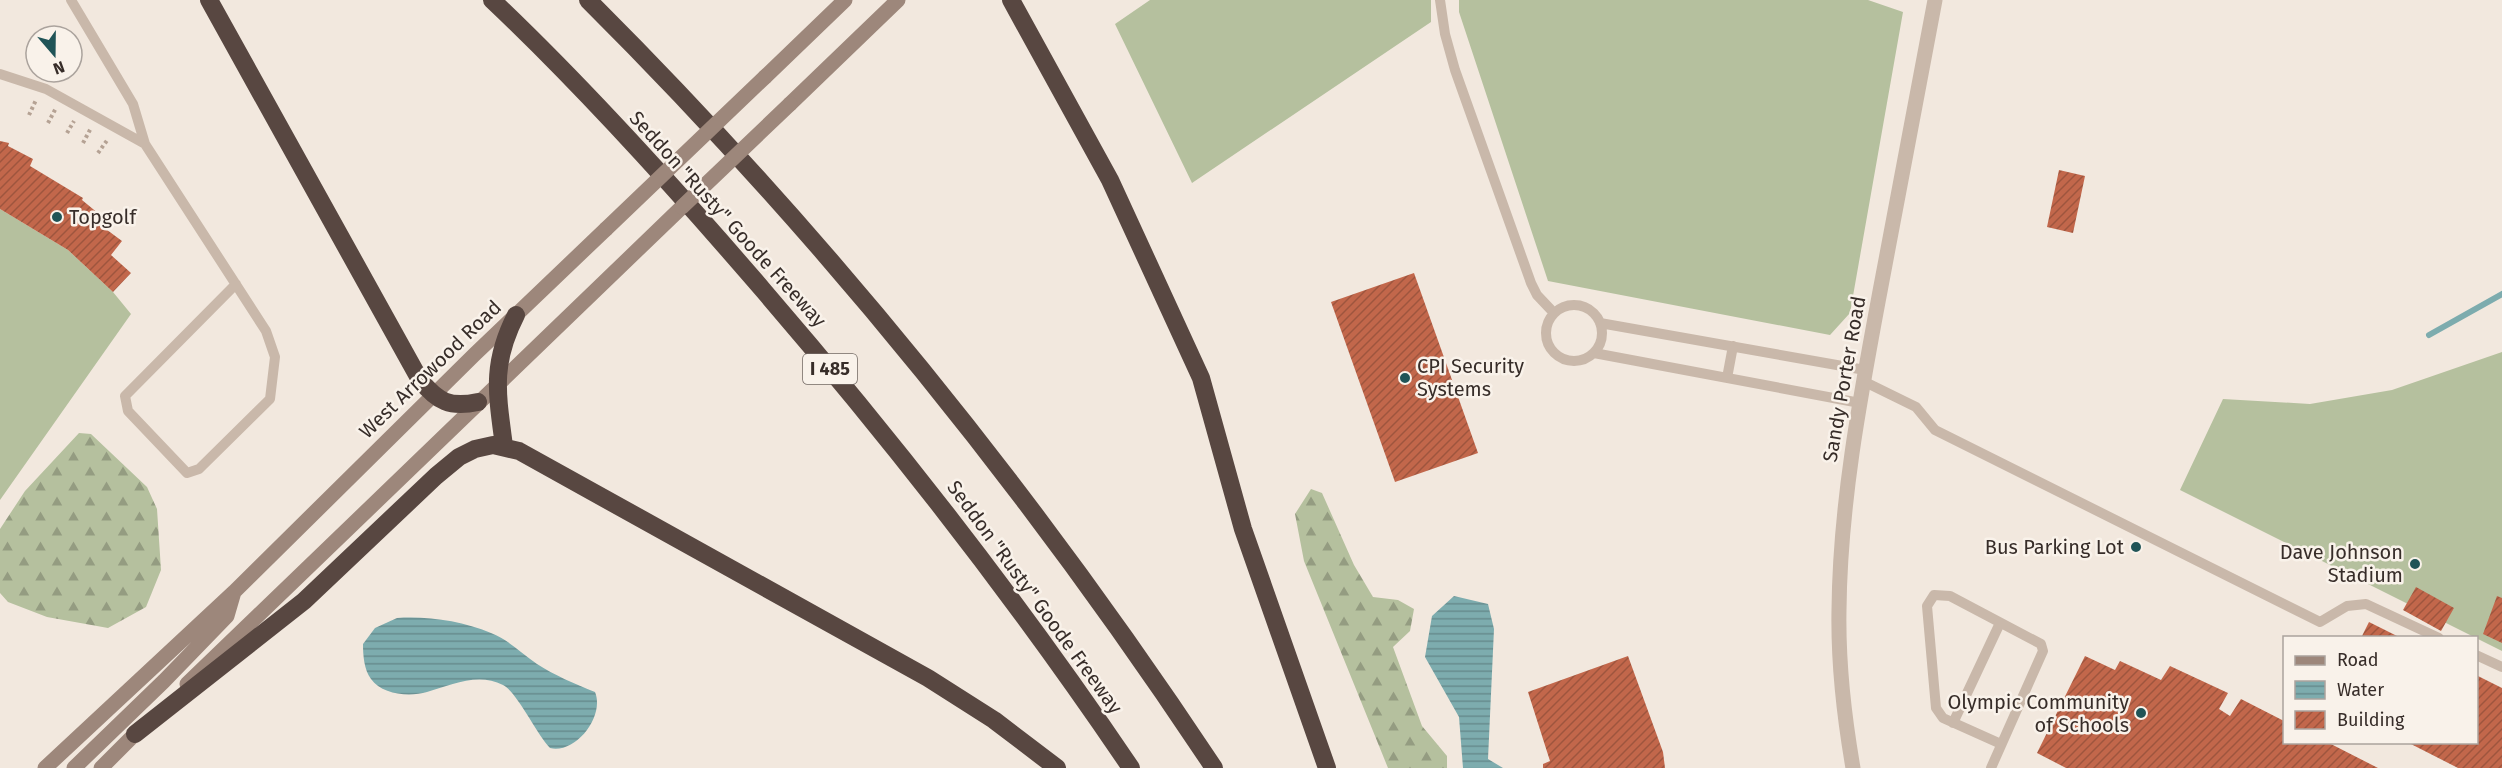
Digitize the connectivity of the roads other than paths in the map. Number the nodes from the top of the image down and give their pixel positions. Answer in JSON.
{"nodes":[{"id":1,"x":70,"y":0,"type":"edge"},
{"id":2,"x":208,"y":0,"type":"edge"},
{"id":3,"x":492,"y":0,"type":"edge"},
{"id":4,"x":588,"y":0,"type":"edge"},
{"id":5,"x":845,"y":0,"type":"edge"},
{"id":6,"x":898,"y":0,"type":"edge"},
{"id":7,"x":1011,"y":0,"type":"edge"},
{"id":8,"x":1440,"y":0,"type":"edge"},
{"id":9,"x":1935,"y":0,"type":"edge"},
{"id":10,"x":0,"y":74,"type":"edge"},
{"id":11,"x":145,"y":144,"type":"junction"},
{"id":12,"x":236,"y":284,"type":"junction"},
{"id":13,"x":1554,"y":313,"type":"junction"},
{"id":14,"x":516,"y":315,"type":"junction"},
{"id":15,"x":1600,"y":323,"type":"junction"},
{"id":16,"x":1733,"y":346,"type":"junction"},
{"id":17,"x":1594,"y":353,"type":"junction"},
{"id":18,"x":1864,"y":376,"type":"junction"},
{"id":19,"x":1727,"y":378,"type":"junction"},
{"id":20,"x":497,"y":384,"type":"junction"},
{"id":21,"x":433,"y":396,"type":"junction"},
{"id":22,"x":478,"y":402,"type":"junction"},
{"id":23,"x":1860,"y":402,"type":"junction"},
{"id":24,"x":504,"y":446,"type":"junction"},
{"id":25,"x":234,"y":592,"type":"junction"},
{"id":26,"x":2000,"y":623,"type":"junction"},
{"id":27,"x":2435,"y":636,"type":"edge"},
{"id":28,"x":2478,"y":656,"type":"edge"},
{"id":29,"x":2502,"y":667,"type":"edge"},
{"id":30,"x":1953,"y":723,"type":"junction"},
{"id":31,"x":135,"y":734,"type":"junction"},
{"id":32,"x":2001,"y":744,"type":"junction"},
{"id":33,"x":45,"y":768,"type":"edge"},
{"id":34,"x":74,"y":768,"type":"edge"},
{"id":35,"x":101,"y":768,"type":"edge"},
{"id":36,"x":1057,"y":768,"type":"edge"},
{"id":37,"x":1131,"y":768,"type":"edge"},
{"id":38,"x":1214,"y":768,"type":"edge"},
{"id":39,"x":1327,"y":768,"type":"edge"},
{"id":40,"x":1853,"y":768,"type":"edge"},
{"id":41,"x":1991,"y":768,"type":"edge"}],
"edges":[{"from":1,"to":11,"type":"lane"},
{"from":2,"to":21,"type":"highway"},
{"from":3,"to":37,"type":"highway","name":"Seddon \"Rusty\" Goode Freeway","number":"I 485"},
{"from":4,"to":38,"type":"highway"},
{"from":5,"to":14,"type":"main road","name":"West Arrowood Road","bridge":true},
{"from":6,"to":20,"type":"main road","bridge":true},
{"from":7,"to":39,"type":"highway"},
{"from":8,"to":13,"type":"lane"},
{"from":9,"to":18,"type":"street","name":"Sandy Porter Road"},
{"from":10,"to":11,"type":"lane"},
{"from":11,"to":12,"type":"lane"},
{"from":12,"to":12,"type":"lane"},
{"from":13,"to":15,"type":"lane"},
{"from":13,"to":17,"type":"lane"},
{"from":14,"to":20,"type":"highway"},
{"from":14,"to":21,"type":"main road","name":"West Arrowood Road"},
{"from":15,"to":16,"type":"lane"},
{"from":15,"to":17,"type":"lane"},
{"from":16,"to":18,"type":"lane"},
{"from":16,"to":19,"type":"lane"},
{"from":17,"to":19,"type":"lane"},
{"from":18,"to":23,"type":"street","name":"Sandy Porter Road"},
{"from":18,"to":27,"type":"lane"},
{"from":19,"to":23,"type":"lane"},
{"from":20,"to":22,"type":"main road"},
{"from":20,"to":24,"type":"highway"},
{"from":21,"to":22,"type":"highway"},
{"from":21,"to":25,"type":"main road","name":"West Arrowood Road"},
{"from":22,"to":31,"type":"main road"},
{"from":23,"to":40,"type":"street","name":"Sandy Porter Road"},
{"from":24,"to":31,"type":"highway"},
{"from":24,"to":36,"type":"highway"},
{"from":25,"to":33,"type":"main road","name":"West Arrowood Road"},
{"from":25,"to":34,"type":"main road"},
{"from":26,"to":30,"type":"lane"},
{"from":26,"to":30,"type":"lane"},
{"from":26,"to":32,"type":"lane"},
{"from":28,"to":29,"type":"lane"},
{"from":30,"to":32,"type":"lane"},
{"from":31,"to":35,"type":"main road"},
{"from":32,"to":41,"type":"lane"}]}
